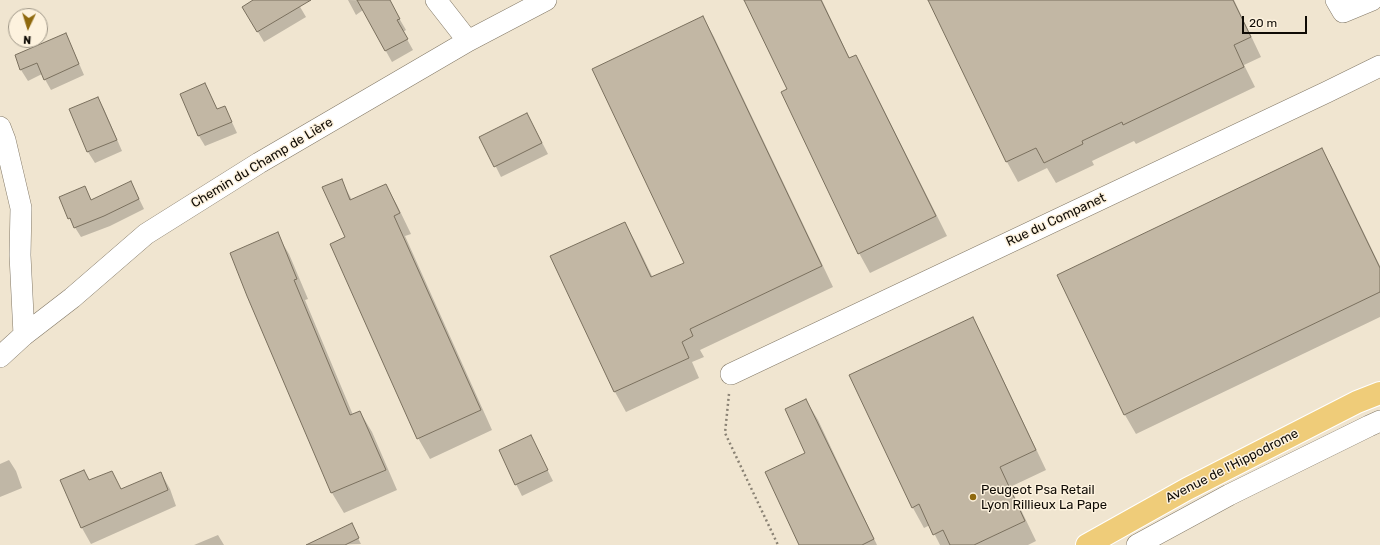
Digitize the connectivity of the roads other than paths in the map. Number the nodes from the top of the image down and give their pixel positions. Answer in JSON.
{"nodes":[{"id":1,"x":436,"y":0,"type":"edge"},
{"id":2,"x":546,"y":0,"type":"edge"},
{"id":3,"x":1336,"y":0,"type":"edge"},
{"id":4,"x":1372,"y":0,"type":"edge"},
{"id":5,"x":468,"y":41,"type":"junction"},
{"id":6,"x":1380,"y":66,"type":"edge"},
{"id":7,"x":0,"y":127,"type":"edge"},
{"id":8,"x":24,"y":335,"type":"junction"},
{"id":9,"x":0,"y":357,"type":"edge"},
{"id":10,"x":731,"y":374,"type":"road end"},
{"id":11,"x":1380,"y":393,"type":"edge"},
{"id":12,"x":1380,"y":421,"type":"edge"},
{"id":13,"x":1087,"y":545,"type":"edge"},
{"id":14,"x":1137,"y":545,"type":"edge"}],
"edges":[{"from":1,"to":5,"type":"street"},
{"from":2,"to":5,"type":"street","name":"Chemin du Champ de Lière"},
{"from":3,"to":4,"type":"street"},
{"from":5,"to":8,"type":"street","name":"Chemin du Champ de Lière"},
{"from":6,"to":10,"type":"street","name":"Rue du Companet"},
{"from":7,"to":8,"type":"street"},
{"from":8,"to":9,"type":"street","name":"Chemin du Champ de Lière"},
{"from":11,"to":13,"type":"main road","name":"Avenue de l'Hippodrome"},
{"from":12,"to":14,"type":"street","name":"Avenue de l'Hippodrome"}]}
